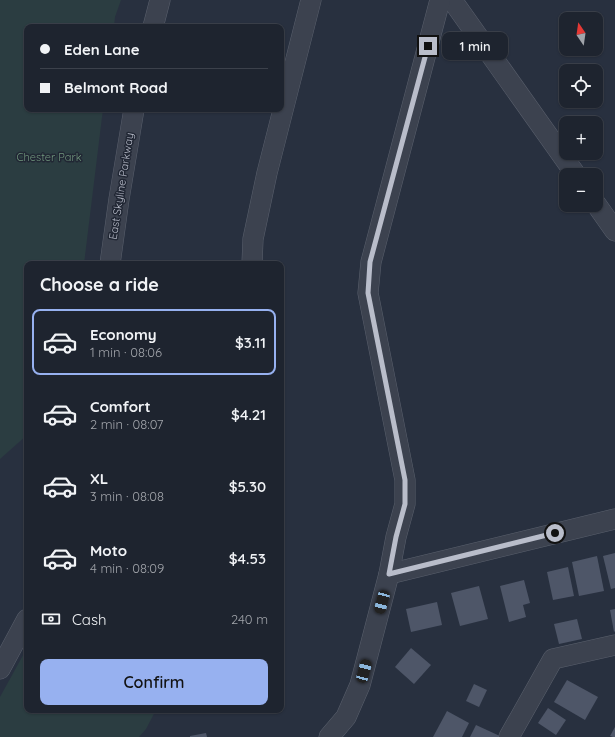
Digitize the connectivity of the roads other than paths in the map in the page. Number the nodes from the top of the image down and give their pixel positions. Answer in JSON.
{"nodes":[{"id":1,"x":160,"y":0,"type":"edge"},
{"id":2,"x":311,"y":0,"type":"edge"},
{"id":3,"x":440,"y":0,"type":"edge"},
{"id":4,"x":452,"y":0,"type":"edge"},
{"id":5,"x":154,"y":24,"type":"edge"},
{"id":6,"x":284,"y":109,"type":"edge"},
{"id":7,"x":133,"y":112,"type":"edge"},
{"id":8,"x":283,"y":112,"type":"edge"},
{"id":9,"x":571,"y":168,"type":"edge"},
{"id":10,"x":602,"y":212,"type":"edge"},
{"id":11,"x":615,"y":231,"type":"edge"},
{"id":12,"x":110,"y":261,"type":"edge"},
{"id":13,"x":252,"y":261,"type":"edge"},
{"id":14,"x":615,"y":519,"type":"edge"},
{"id":15,"x":389,"y":574,"type":"junction"},
{"id":16,"x":24,"y":625,"type":"edge"},
{"id":17,"x":615,"y":645,"type":"edge"},
{"id":18,"x":0,"y":669,"type":"edge"},
{"id":19,"x":329,"y":737,"type":"edge"},
{"id":20,"x":509,"y":737,"type":"edge"}],
"edges":[{"from":1,"to":5,"type":"street"},
{"from":2,"to":6,"type":"street"},
{"from":3,"to":15,"type":"street"},
{"from":4,"to":9,"type":"street"},
{"from":7,"to":12,"type":"street","name":"East Skyline Parkway"},
{"from":8,"to":13,"type":"street"},
{"from":10,"to":11,"type":"street"},
{"from":14,"to":15,"type":"street"},
{"from":15,"to":19,"type":"street"},
{"from":16,"to":18,"type":"street"},
{"from":17,"to":20,"type":"street"}]}
